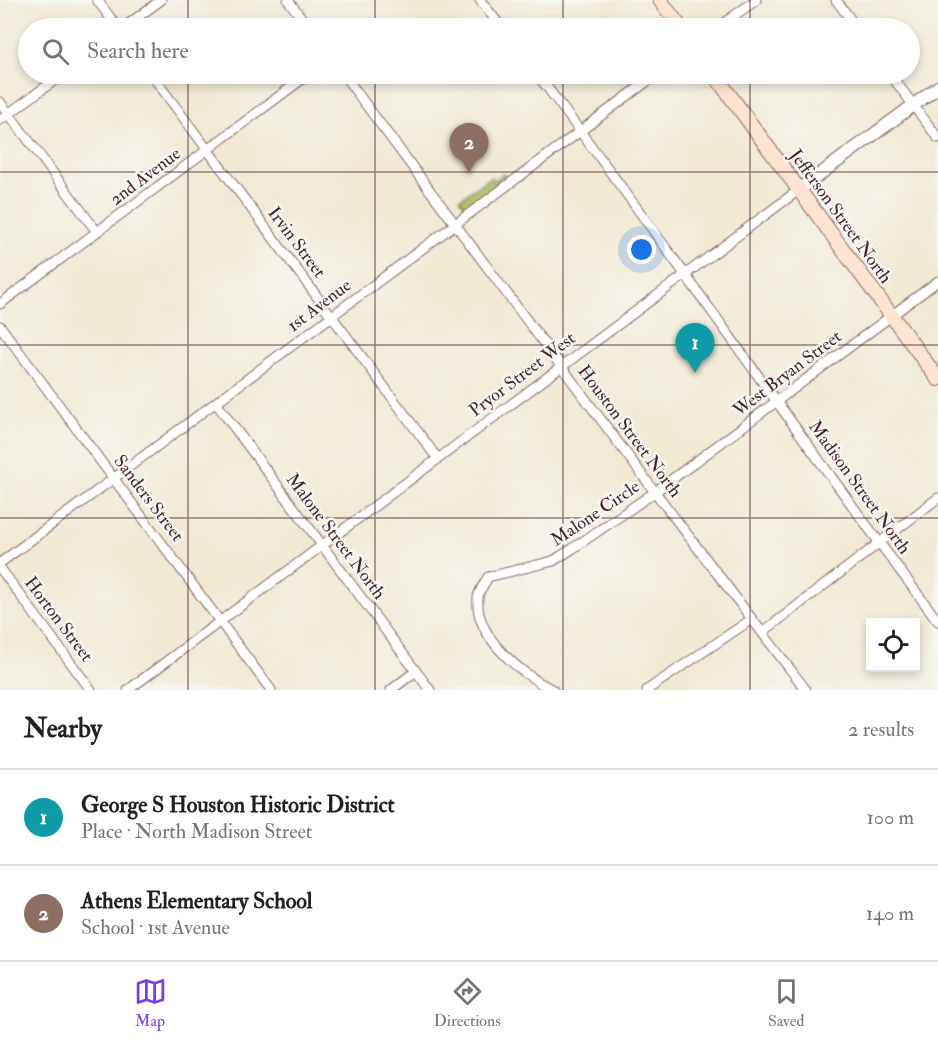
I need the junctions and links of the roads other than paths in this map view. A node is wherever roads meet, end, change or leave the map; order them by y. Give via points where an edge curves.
1 (97, 0) edge
2 (161, 0) edge
3 (288, 0) edge
4 (480, 0) edge
5 (660, 0) edge
6 (756, 0) edge
7 (836, 0) edge
8 (110, 18) edge
9 (137, 18) edge
10 (302, 18) edge
11 (494, 18) edge
12 (674, 18) edge
13 (731, 18) edge
14 (850, 18) edge
15 (50, 84) edge
16 (159, 84) edge
17 (296, 84) edge
18 (351, 84) edge
19 (545, 84) edge
20 (644, 84) edge
21 (721, 84) edge
22 (897, 84) edge
23 (938, 87) edge
24 (0, 102) edge
25 (913, 105) junction
26 (9, 114) junction
27 (0, 120) edge
28 (581, 131) junction
29 (938, 138) edge
30 (208, 149) junction
31 (800, 189) junction
32 (456, 224) junction
33 (97, 232) junction
34 (684, 275) junction
35 (938, 281) edge
36 (0, 304) edge
37 (332, 316) junction
38 (891, 316) junction
39 (0, 326) edge
40 (562, 367) junction
41 (938, 379) edge
42 (778, 401) junction
43 (216, 403) junction
44 (438, 459) junction
45 (114, 479) junction
46 (655, 492) junction
47 (938, 498) edge
48 (879, 543) junction
49 (322, 546) junction
50 (0, 563) edge
51 (0, 568) edge
52 (752, 618) junction
53 (938, 621) edge
54 (220, 622) junction
55 (763, 632) junction
56 (416, 671) junction
57 (91, 690) edge
58 (128, 690) edge
59 (271, 690) edge
60 (391, 690) edge
61 (430, 690) edge
62 (553, 690) edge
63 (647, 690) edge
64 (806, 690) edge

1 - 8 street
2 - 9 street
3 - 10 street
4 - 11 street
5 - 12 main road
6 - 13 street
7 - 14 street
15 - 26 street
16 - 30 street, Irvin Street
17 - 30 street, 2nd Avenue
18 - 32 street, Houston Street North
19 - 28 street
20 - 28 street, 1st Avenue
21 - 31 main road, Jefferson Street North
22 - 25 street
23 - 25 street, Pryor Street West
24 - 26 street
25 - 29 street
25 - 31 street, Pryor Street West
26 - 27 street
26 - 33 street
28 - 32 street, 1st Avenue
28 - 34 street
30 - 33 street, 2nd Avenue
30 - 37 street, Irvin Street
31 - 34 street, Pryor Street West
31 - 38 main road, Jefferson Street North
32 - 37 street, 1st Avenue
32 - 40 street, Houston Street North
33 - 36 street, 2nd Avenue
34 - 40 street, Pryor Street West
34 - 42 street, Madison Street North
35 - 38 street, West Bryan Street
37 - 43 street, 1st Avenue
37 - 44 street, Irvin Street
38 - 41 main road, Jefferson Street North
38 - 42 street, West Bryan Street
39 - 45 street, Sanders Street
40 - 44 street, Pryor Street West
40 - 46 street, Houston Street North
42 - 46 street, West Bryan Street
42 - 48 street, Madison Street North
43 - 45 street, 1st Avenue
43 - 49 street, Malone Street North
44 - 49 street, Pryor Street West
45 - 50 street, 1st Avenue
45 - 54 street, Sanders Street
46 - 52 street, Houston Street North
46 - 62 street, Malone Circle via 553,561 488,577 478,598 481,621 516,666
47 - 48 street
48 - 53 street, Madison Street North
48 - 55 street
49 - 54 street, Pryor Street West
49 - 56 street, Malone Street North
51 - 57 street, Horton Street
52 - 55 street, Houston Street North
52 - 63 street
54 - 58 street, Pryor Street West
54 - 59 street, Sanders Street
55 - 64 street, Houston Street North
56 - 60 street
56 - 61 street, Malone Street North

